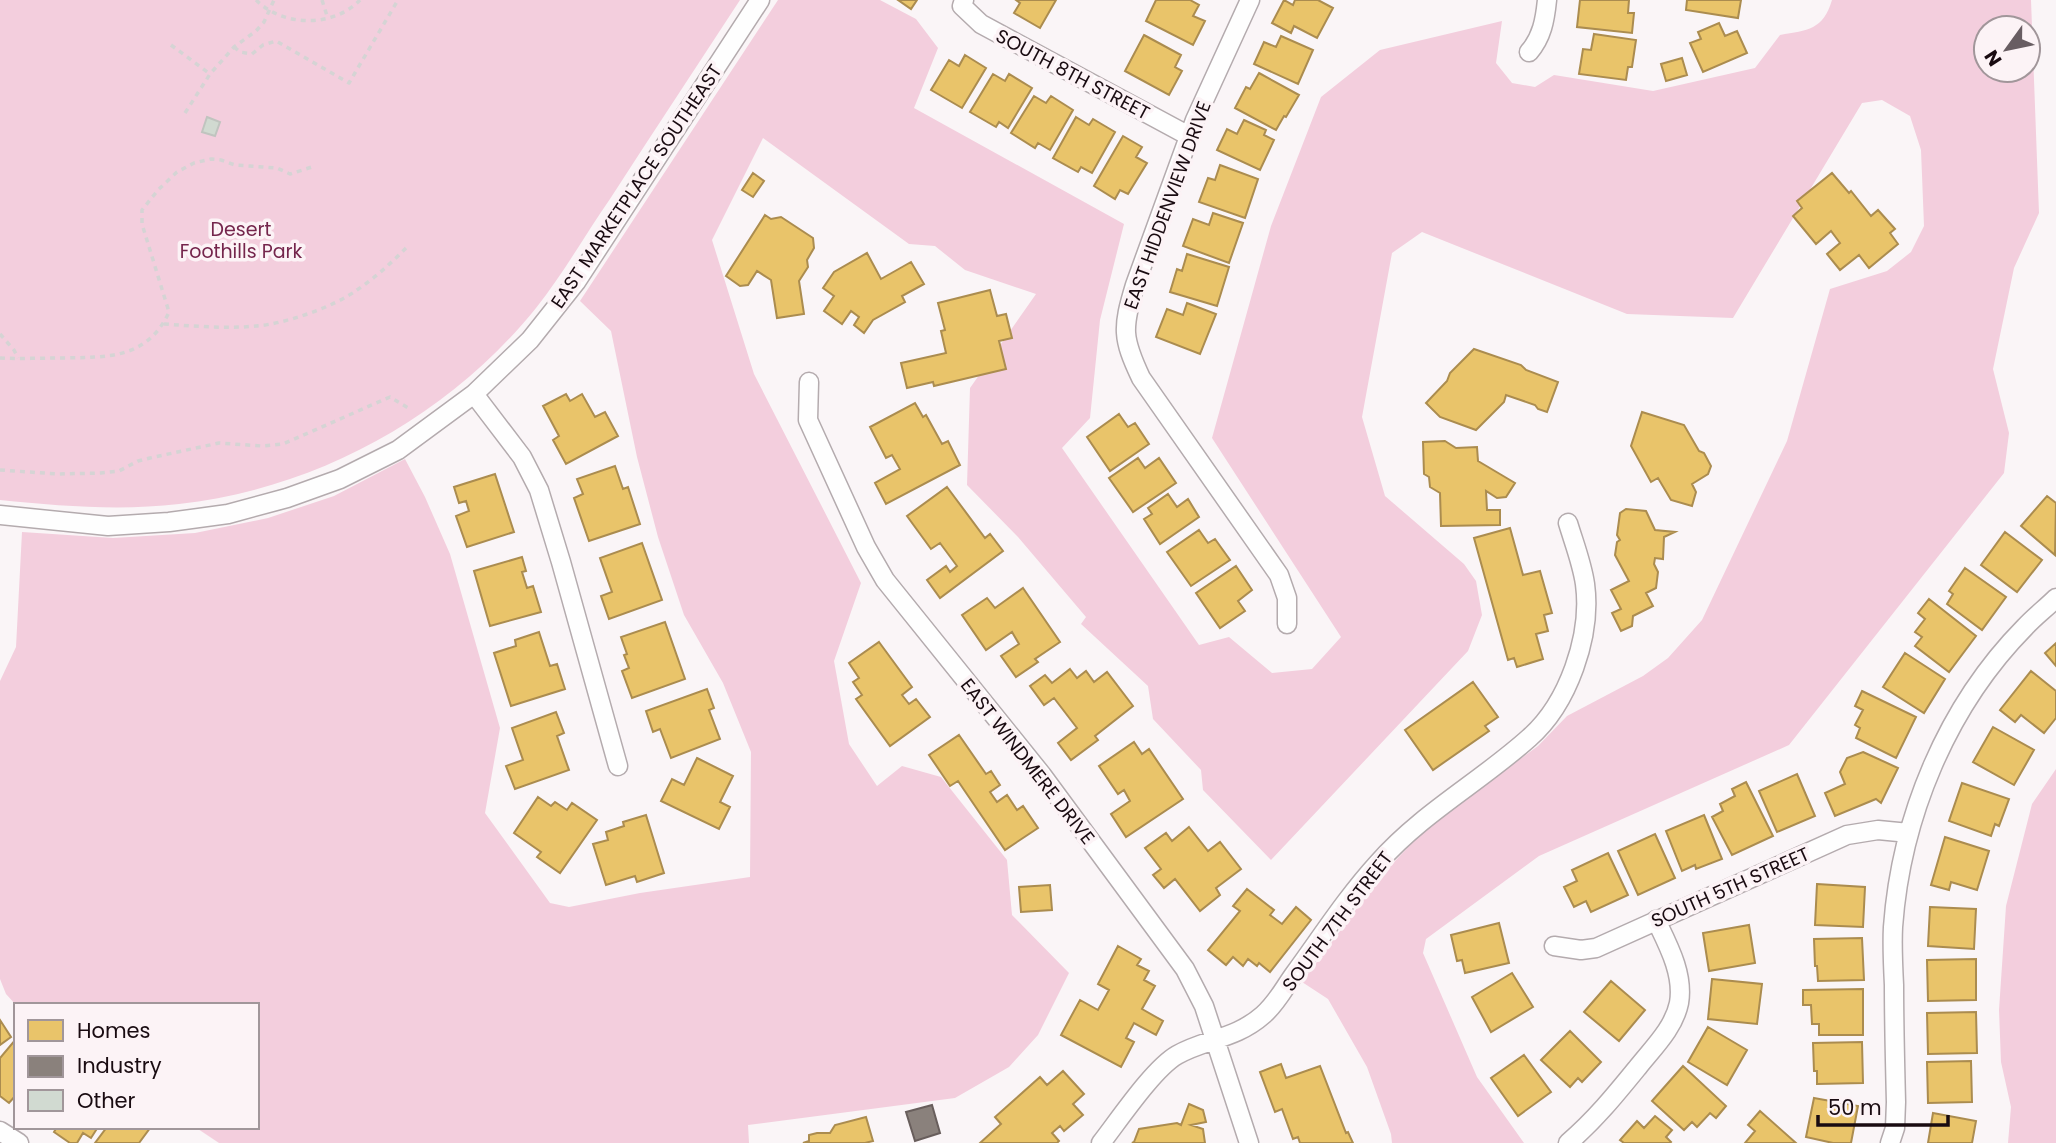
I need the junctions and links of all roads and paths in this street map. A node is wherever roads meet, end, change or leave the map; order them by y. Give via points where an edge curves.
1 (256, 0) edge
2 (274, 0) edge
3 (322, 0) edge
4 (360, 0) edge
5 (398, 0) edge
6 (760, 0) edge
7 (1250, 0) edge
8 (1548, 0) edge
9 (963, 3) edge
10 (269, 10) junction
11 (328, 19) junction
12 (171, 45) dead end
13 (233, 47) junction
14 (1529, 52) dead end
15 (211, 74) junction
16 (185, 113) dead end
17 (1189, 136) junction
18 (315, 166) dead end
19 (406, 248) dead end
20 (164, 324) junction
21 (0, 334) edge
22 (0, 358) edge
23 (18, 358) junction
24 (809, 382) dead end
25 (474, 394) junction
26 (410, 410) dead end
27 (0, 470) edge
28 (0, 515) edge
29 (1568, 523) dead end
30 (2056, 598) edge
31 (1287, 624) dead end
32 (618, 766) dead end
33 (1909, 833) junction
34 (1656, 920) junction
35 (1554, 946) dead end
36 (1215, 1041) junction
37 (0, 1131) edge
38 (19, 1143) edge
39 (1101, 1143) edge
40 (1249, 1143) edge
41 (1568, 1143) edge
42 (1890, 1143) edge

1 - 10 path
2 - 10 path
3 - 11 path
4 - 11 path
5 - 13 path via 349,83 276,41 251,54
6 - 25 street, EAST MARKETPLACE SOUTHEAST via 576,282 530,340
7 - 17 street, EAST HIDDENVIEW DRIVE
8 - 14 street via 1538,41
9 - 17 street, SOUTH 8TH STREET via 981,24
10 - 11 path via 288,19
10 - 13 path via 256,32
12 - 15 path
13 - 15 path
15 - 16 path
17 - 31 street, EAST HIDDENVIEW DRIVE via 1127,310 1128,352 1141,378 1279,575 1287,598
18 - 20 path via 290,173 211,159 186,166 167,180 142,210 142,224 169,312
19 - 20 path via 356,291 303,315 257,326
20 - 23 path via 146,343 114,356
21 - 23 path
22 - 23 path
24 - 36 street, EAST WINDMERE DRIVE via 808,420 885,580 1042,775 1185,970
25 - 28 street, EAST MARKETPLACE SOUTHEAST via 398,450 340,479 228,514 108,526
25 - 32 street via 522,457 539,490
26 - 27 path via 390,397 283,444 219,443 150,458 119,471 58,474
29 - 36 street, SOUTH 7TH STREET via 1585,586 1585,620 1573,673 1553,714 1521,745 1394,845 1339,912 1276,1002 1251,1025
30 - 33 street via 1996,660 1969,698 1930,769
33 - 34 street, SOUTH 5TH STREET via 1878,830 1847,835
33 - 42 street via 1893,929 1896,1102
34 - 35 street, SOUTH 5TH STREET via 1596,948
34 - 41 street via 1676,966 1679,1003 1664,1035 1602,1111
36 - 39 street, SOUTH 7TH STREET via 1168,1062
36 - 40 street, EAST WINDMERE DRIVE
37 - 38 street

